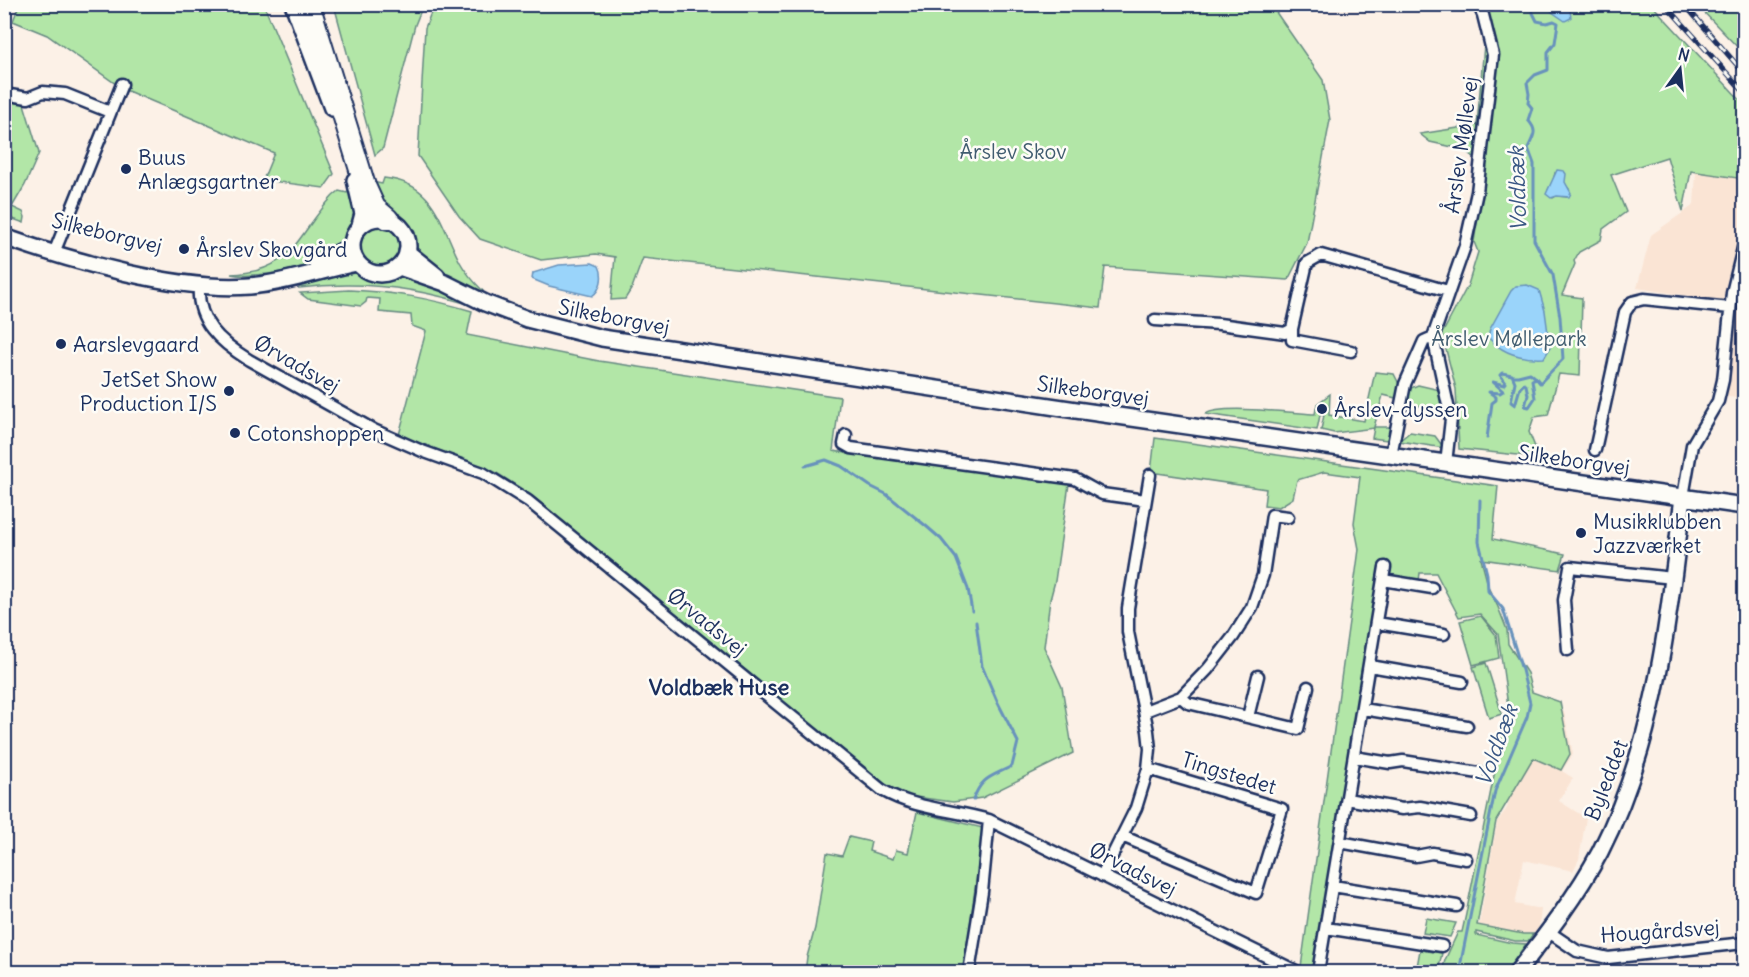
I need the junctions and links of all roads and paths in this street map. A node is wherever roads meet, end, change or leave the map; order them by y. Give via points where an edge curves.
1 (292, 4) edge
2 (309, 4) edge
3 (317, 4) edge
4 (1478, 4) edge
5 (122, 84) dead end
6 (4, 94) edge
7 (338, 97) junction
8 (110, 112) junction
9 (388, 219) junction
10 (360, 225) junction
11 (4, 227) edge
12 (4, 237) edge
13 (1744, 244) edge
14 (352, 246) junction
15 (55, 248) junction
16 (407, 252) junction
17 (357, 262) junction
18 (399, 267) junction
19 (200, 280) junction
20 (445, 283) junction
21 (1448, 291) junction
22 (1730, 308) junction
23 (1155, 320) dead end
24 (1292, 329) junction
25 (1433, 337) junction
26 (1351, 351) dead end
27 (846, 435) dead end
28 (1594, 450) dead end
29 (1391, 455) junction
30 (1446, 463) junction
31 (1150, 475) dead end
32 (1683, 497) junction
33 (1145, 500) junction
34 (1744, 506) edge
35 (1288, 517) dead end
36 (1385, 567) dead end
37 (1673, 578) junction
38 (1383, 580) junction
39 (1431, 588) dead end
40 (1377, 623) junction
41 (1444, 634) dead end
42 (1568, 650) dead end
43 (1370, 666) junction
44 (1258, 676) dead end
45 (1462, 682) dead end
46 (1308, 687) dead end
47 (1181, 697) junction
48 (1363, 709) junction
49 (1145, 711) junction
50 (1248, 717) junction
51 (1467, 726) dead end
52 (1354, 757) junction
53 (1148, 769) junction
54 (1479, 773) dead end
55 (1347, 799) junction
56 (1471, 816) dead end
57 (989, 820) junction
58 (1122, 836) junction
59 (1340, 842) junction
60 (1466, 859) dead end
61 (1102, 876) junction
62 (1333, 886) junction
63 (1457, 906) dead end
64 (1326, 928) junction
65 (1549, 932) junction
66 (1744, 944) edge
67 (1442, 946) dead end
68 (969, 972) edge
69 (1298, 972) edge
70 (1318, 972) edge
71 (1517, 972) edge

1 - 10 main road via 344,144 360,197
2 - 7 highway
3 - 7 highway
4 - 21 street, Årslev Møllevej via 1493,55 1474,210
5 - 8 street
6 - 8 street via 28,98 44,92 65,94
7 - 9 highway via 371,202
8 - 15 street
9 - 10 main road via 373,219
9 - 16 main road via 404,232
10 - 14 main road
11 - 15 main road, Silkeborgvej
12 - 15 main road, Silkeborgvej
13 - 22 street
14 - 17 main road
14 - 19 main road, Silkeborgvej via 291,273 244,280
15 - 19 main road, Silkeborgvej via 131,273
16 - 18 main road
16 - 20 main road, Silkeborgvej
17 - 18 main road via 377,274
17 - 19 main road, Silkeborgvej via 276,283 248,286
18 - 20 main road, Silkeborgvej
19 - 57 street, Ørvadsvej via 198,298 203,316 216,335 249,360 374,430 504,484 882,790 912,803
20 - 29 main road, Silkeborgvej via 527,320 602,339
21 - 24 street via 1321,255 1307,263
21 - 25 street, Årslev Møllevej
22 - 28 street via 1644,299 1628,306
22 - 32 street via 1718,401 1692,445
23 - 24 street via 1285,333
24 - 26 street via 1292,340
25 - 29 street, Årslev Møllevej via 1424,341 1405,384
25 - 30 street via 1451,419
27 - 33 street via 844,444 851,448 1075,478 1102,494
29 - 30 main road, Silkeborgvej
30 - 32 main road, Silkeborgvej
31 - 33 street, Tingstedet
32 - 34 main road, Silkeborgvej
32 - 37 main road, Byleddet
33 - 49 street, Tingstedet via 1128,608 1128,632
35 - 47 street via 1272,515 1263,575 1252,607 1208,669
36 - 38 street
37 - 42 street via 1570,567 1564,600
37 - 65 main road, Byleddet via 1658,681 1626,793 1599,852
38 - 39 street
38 - 40 street
40 - 41 street
40 - 43 street
43 - 45 street
43 - 48 street
44 - 50 street
46 - 50 street via 1298,729
47 - 49 street
47 - 50 street via 1188,703
48 - 51 street
48 - 52 street
49 - 53 street, Tingstedet
52 - 54 street
52 - 55 street
53 - 58 street, Tingstedet
53 - 58 street, Tingstedet via 1281,809 1256,893
55 - 56 street
55 - 59 street
57 - 61 street, Ørvadsvej
57 - 68 street
58 - 61 street, Tingstedet
59 - 60 street via 1416,856 1432,853
59 - 62 street
61 - 69 street, Ørvadsvej
62 - 63 street
62 - 64 street
64 - 67 street
64 - 70 street
65 - 66 street, Hougårdsvej via 1577,951 1608,958
65 - 71 main road, Byleddet

